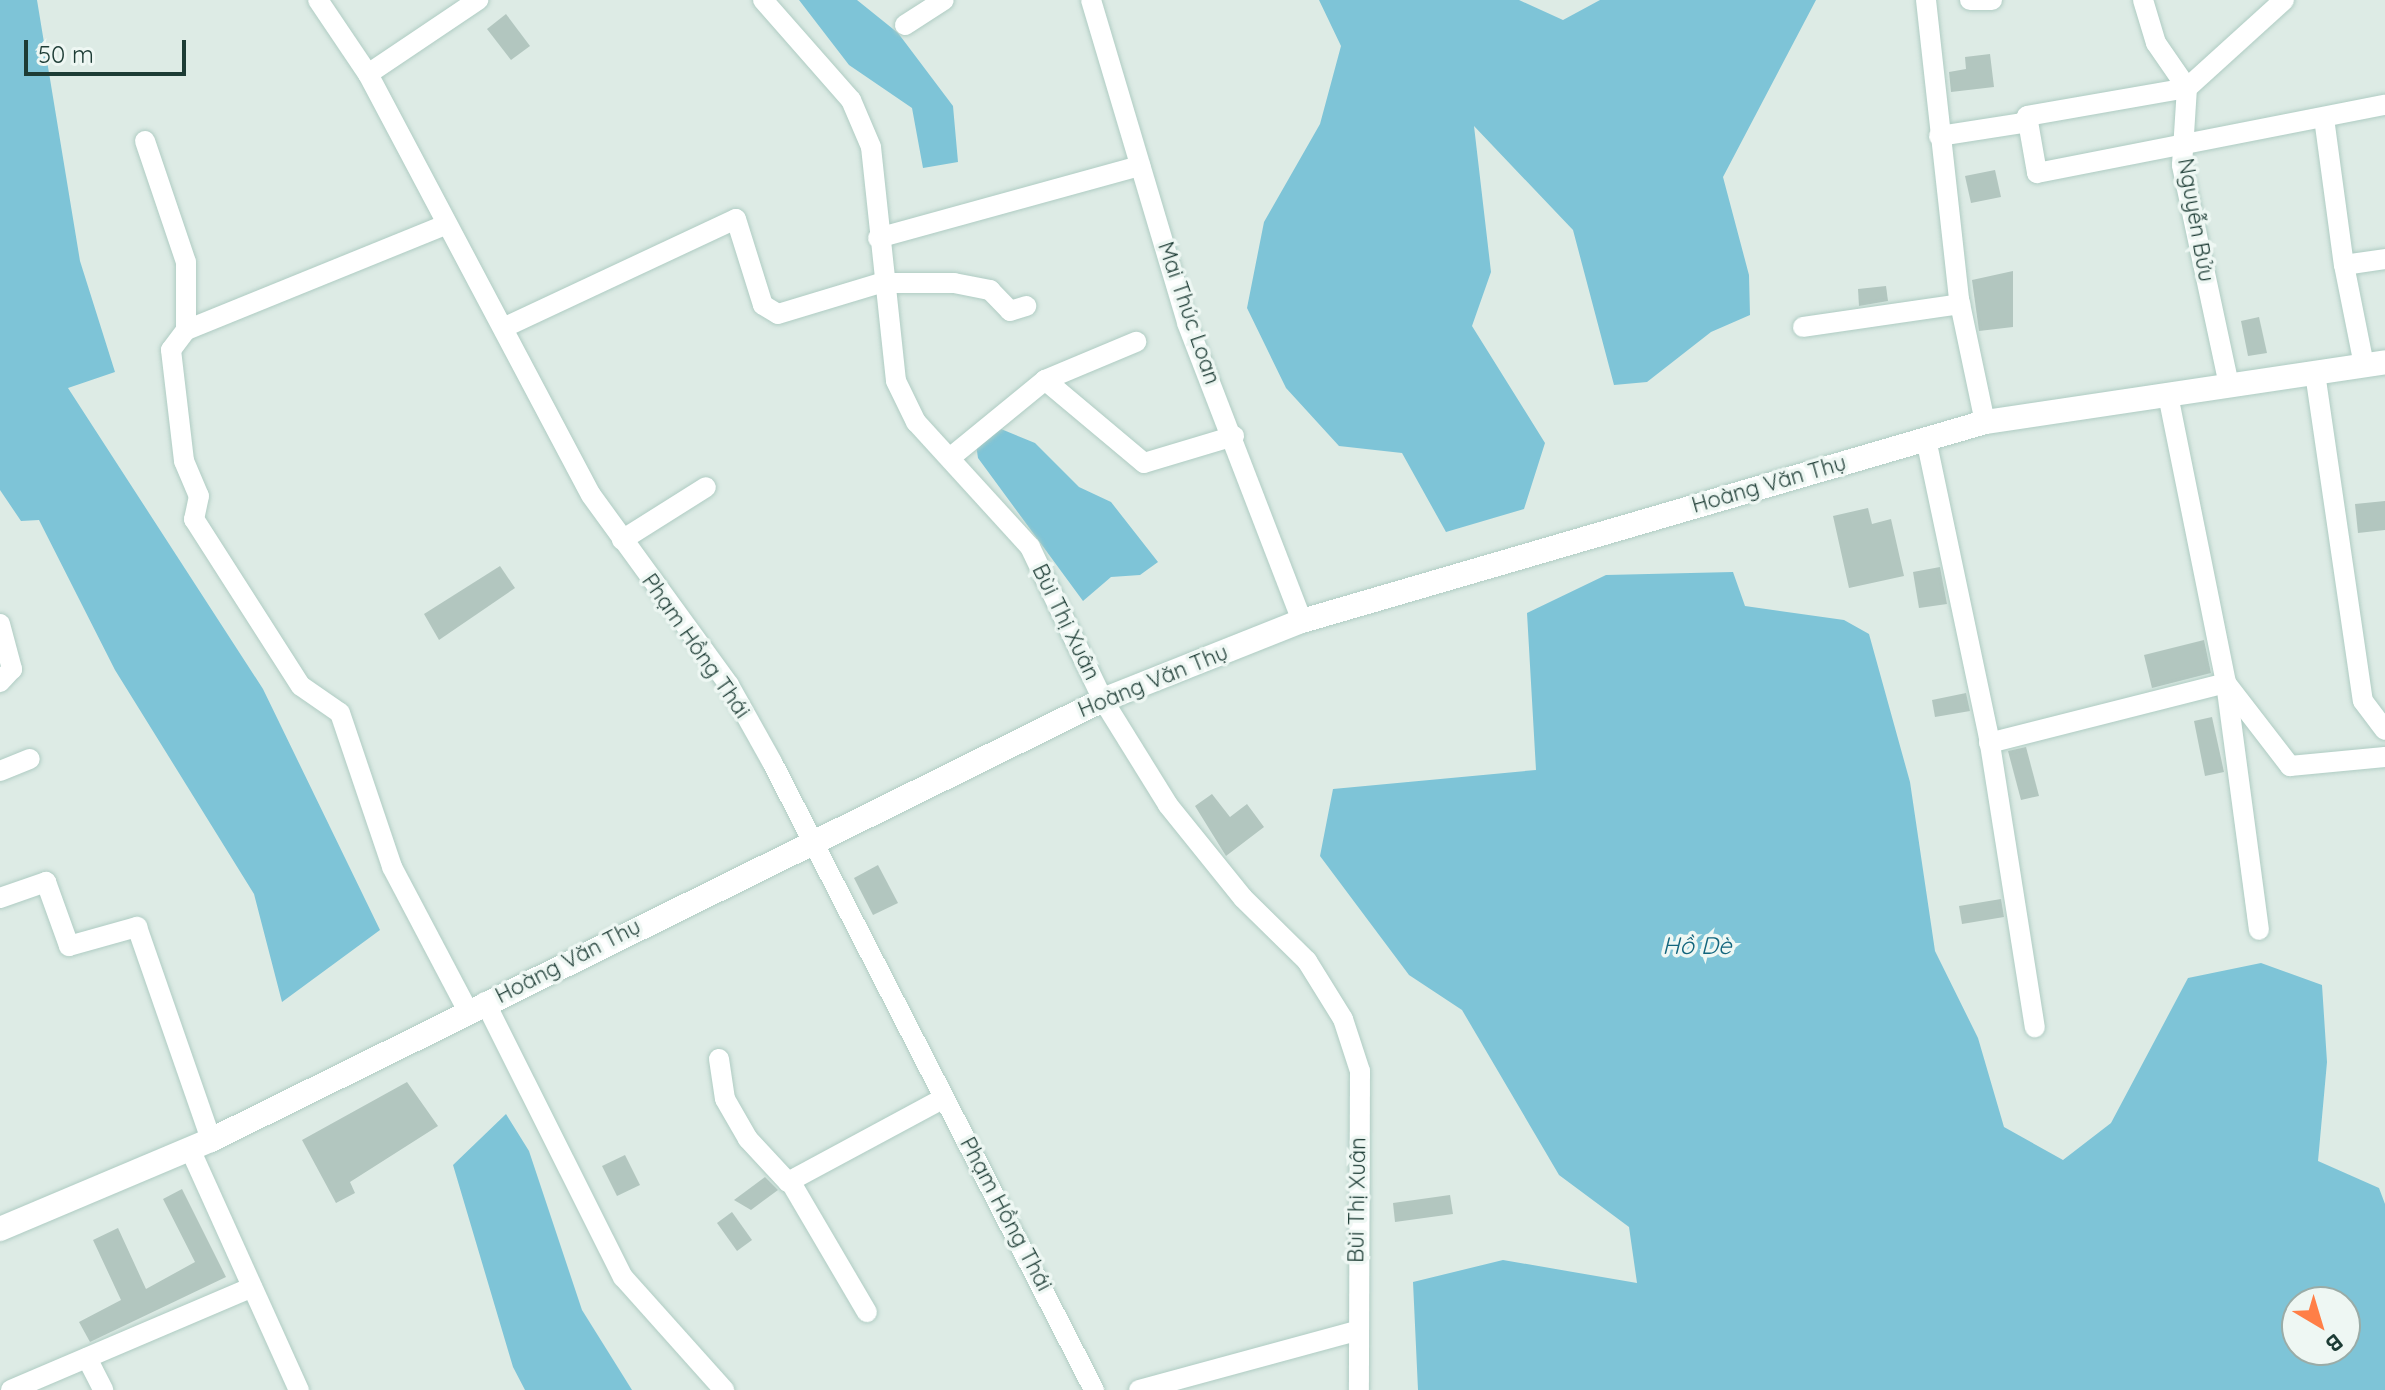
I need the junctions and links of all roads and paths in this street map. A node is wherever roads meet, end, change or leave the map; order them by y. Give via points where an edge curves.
1 (318, 0) edge
2 (478, 0) edge
3 (763, 0) edge
4 (944, 0) edge
5 (1091, 0) edge
6 (1926, 0) edge
7 (1970, 0) edge
8 (1992, 0) edge
9 (2143, 0) edge
10 (2284, 0) edge
11 (905, 25) dead end
12 (368, 74) junction
13 (2187, 88) junction
14 (2385, 105) edge
15 (2324, 118) junction
16 (2028, 119) junction
17 (1939, 136) junction
18 (145, 141) dead end
19 (2183, 145) junction
20 (1140, 166) junction
21 (445, 225) junction
22 (878, 238) junction
23 (2385, 259) edge
24 (2344, 265) junction
25 (881, 283) junction
26 (1960, 304) junction
27 (1026, 306) dead end
28 (1803, 327) dead end
29 (503, 328) junction
30 (186, 330) junction
31 (1136, 342) dead end
32 (2375, 364) edge
33 (2315, 373) junction
34 (1045, 380) junction
35 (2229, 385) junction
36 (2168, 395) junction
37 (1985, 422) junction
38 (1234, 436) junction
39 (1926, 439) junction
40 (951, 457) junction
41 (706, 487) dead end
42 (622, 540) junction
43 (1302, 621) junction
44 (0, 624) edge
45 (0, 682) edge
46 (2226, 683) junction
47 (1103, 700) junction
48 (2385, 730) edge
49 (1989, 743) junction
50 (2385, 757) edge
51 (30, 759) dead end
52 (0, 771) edge
53 (813, 838) junction
54 (0, 898) edge
55 (2259, 930) dead end
56 (476, 1007) junction
57 (2035, 1027) dead end
58 (719, 1059) dead end
59 (944, 1098) junction
60 (201, 1145) junction
61 (790, 1181) junction
62 (0, 1229) edge
63 (252, 1287) junction
64 (867, 1312) dead end
65 (1356, 1331) junction
66 (87, 1358) junction
67 (11, 1390) edge
68 (103, 1390) edge
69 (299, 1390) edge
70 (724, 1390) edge
71 (1094, 1390) edge
72 (1139, 1390) edge
73 (1359, 1390) edge

1 - 12 street, Phạm Hồng Thái
2 - 12 street
3 - 22 street, Bùi Thị Xuân via 851,100 871,147
4 - 11 street
5 - 20 street, Mai Thúc Loan
6 - 17 street
7 - 8 street
9 - 13 street via 2156,43
10 - 13 street
12 - 21 street, Phạm Hồng Thái
13 - 16 street
13 - 19 street, Nguyễn Bửu
14 - 15 street
15 - 19 street
15 - 24 street
16 - 17 street
16 - 19 street via 2037,173
17 - 26 street
18 - 30 street via 186,262
19 - 35 street, Nguyễn Bửu
20 - 22 street
20 - 38 street, Mai Thúc Loan via 1187,323
21 - 29 street, Phạm Hồng Thái
21 - 30 street
22 - 25 street, Bùi Thị Xuân
23 - 24 street
24 - 32 street
25 - 27 street via 954,283 990,290 1010,311
25 - 29 street via 778,314 763,305 736,219
25 - 40 street, Bùi Thị Xuân via 896,381 916,422
26 - 28 street
26 - 37 street
29 - 42 street, Phạm Hồng Thái via 591,495
30 - 56 street via 171,350 184,461 199,496 194,519 301,686 340,713 392,867
31 - 34 street
32 - 33 main road, Hoàng Văn Thụ
33 - 35 main road, Hoàng Văn Thụ
33 - 48 street via 2363,701
34 - 38 street via 1144,463
34 - 40 street
35 - 36 main road, Hoàng Văn Thụ
36 - 37 main road, Hoàng Văn Thụ
36 - 46 street
37 - 39 main road, Hoàng Văn Thụ
38 - 43 street, Mai Thúc Loan
39 - 43 main road, Hoàng Văn Thụ
39 - 49 street
40 - 47 street, Bùi Thị Xuân via 1030,547
41 - 42 street
42 - 53 street, Phạm Hồng Thái via 729,685
43 - 47 main road, Hoàng Văn Thụ
44 - 45 street via 12,669
46 - 49 street
46 - 50 street via 2290,766
46 - 55 street
47 - 53 main road, Hoàng Văn Thụ
47 - 65 street, Bùi Thị Xuân via 1168,805 1243,898 1307,961 1343,1019 1360,1071
49 - 57 street
51 - 52 street
53 - 56 main road, Hoàng Văn Thụ
53 - 59 street, Phạm Hồng Thái
54 - 60 street via 46,882 69,946 137,927
56 - 60 main road, Hoàng Văn Thụ
56 - 70 street via 623,1277
58 - 61 street via 725,1099 748,1139
59 - 61 street
59 - 71 street, Phạm Hồng Thái
60 - 62 main road, Hoàng Văn Thụ
60 - 63 street
61 - 64 street
63 - 66 street
63 - 69 street
65 - 72 street
65 - 73 street, Bùi Thị Xuân
66 - 67 street
66 - 68 street

